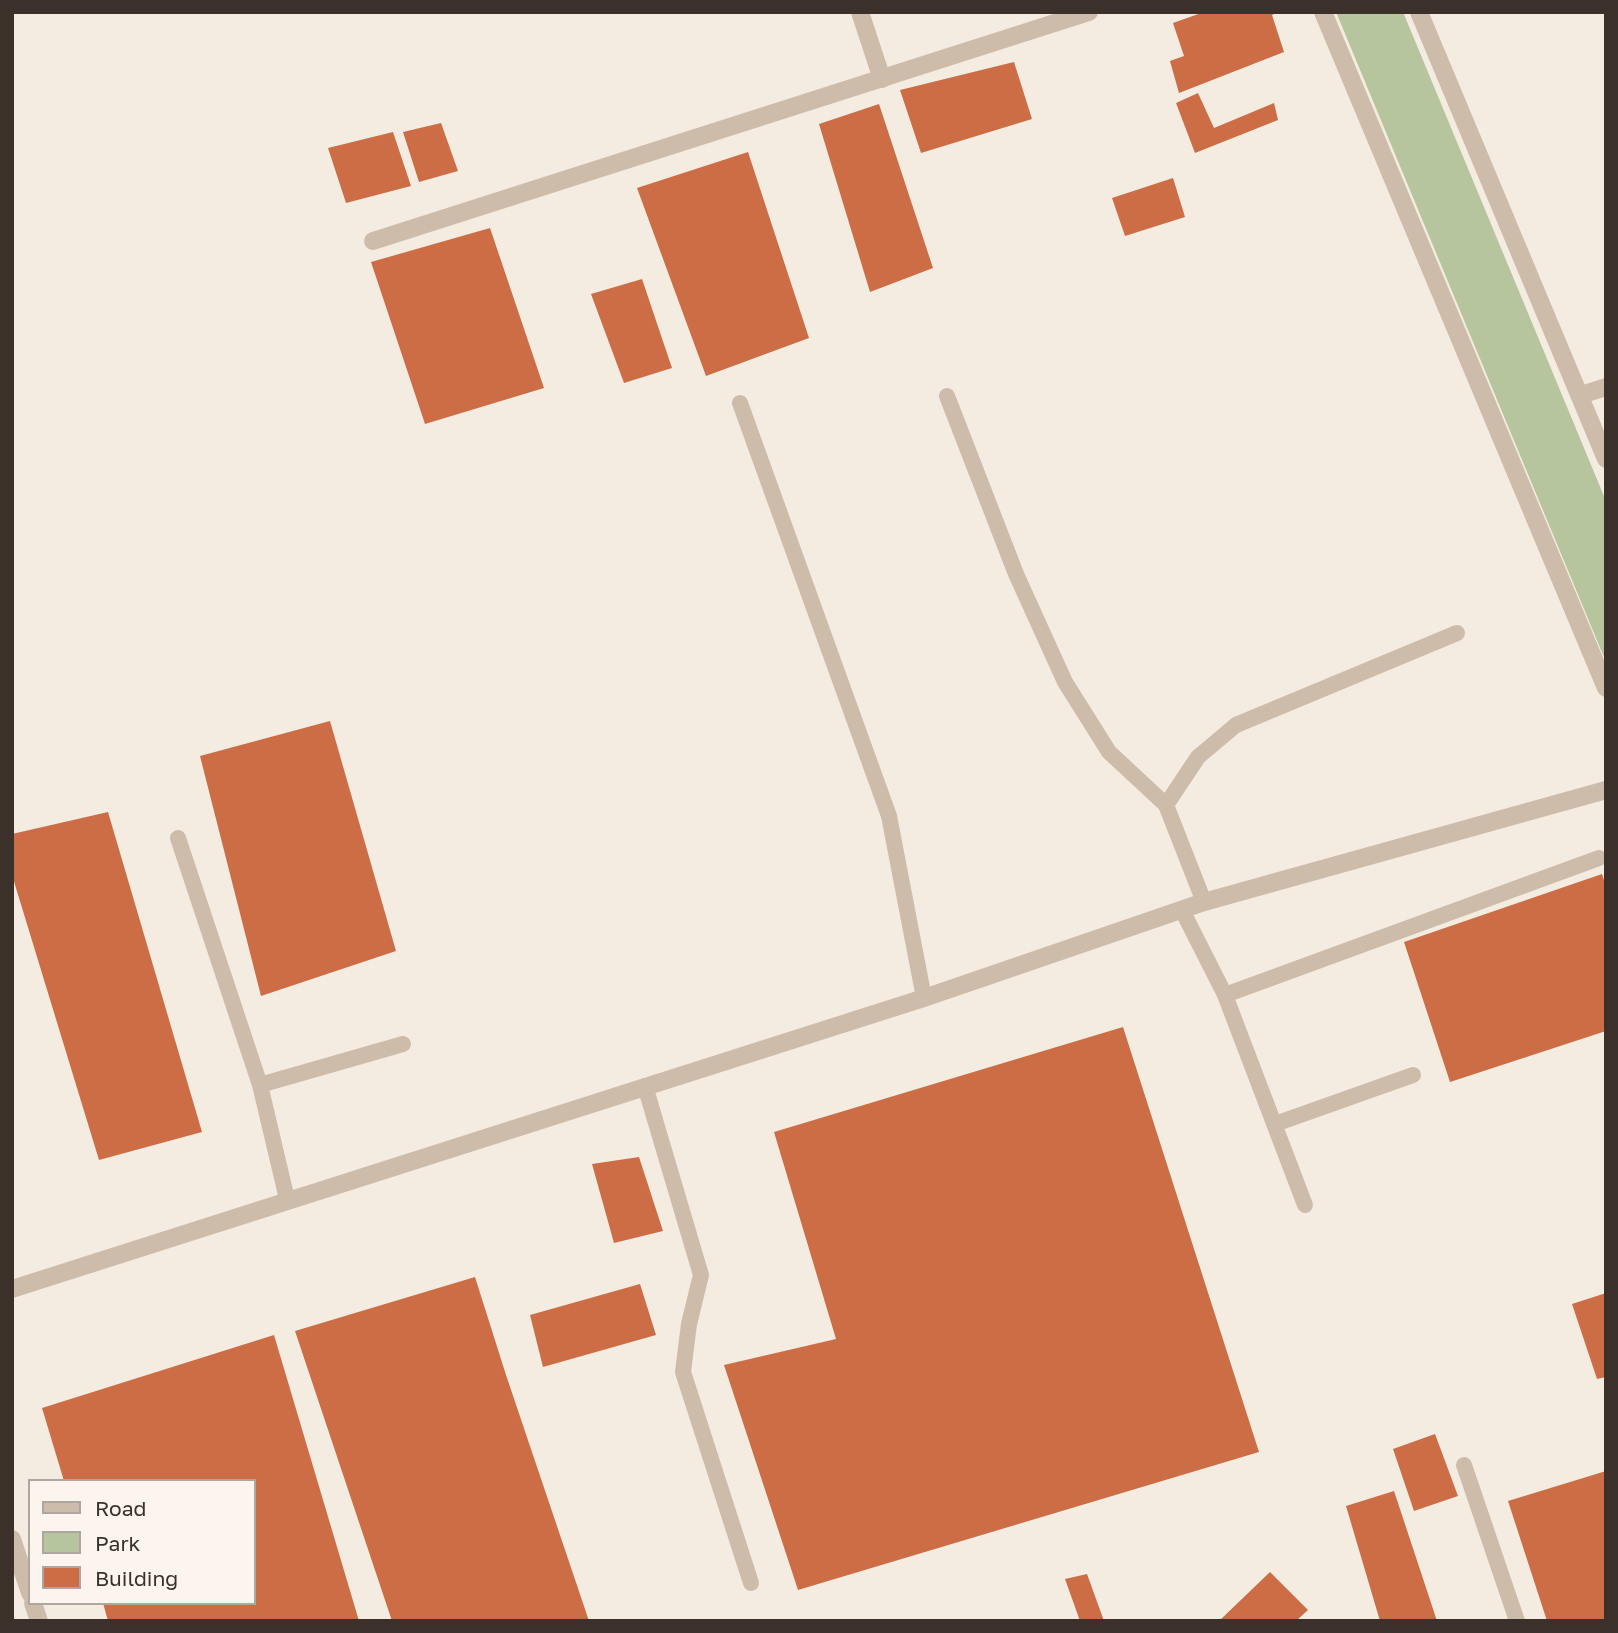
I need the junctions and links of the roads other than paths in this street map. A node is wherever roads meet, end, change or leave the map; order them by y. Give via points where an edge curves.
1 (860, 12) edge
2 (1089, 12) edge
3 (1323, 12) edge
4 (1419, 12) edge
5 (882, 79) junction
6 (373, 241) dead end
7 (1606, 387) edge
8 (1581, 395) junction
9 (947, 396) dead end
10 (740, 403) dead end
11 (1606, 459) edge
12 (1457, 633) dead end
13 (1606, 688) edge
14 (1606, 790) edge
15 (1166, 804) junction
16 (178, 838) dead end
17 (1599, 858) dead end
18 (1204, 902) junction
19 (1182, 910) junction
20 (1225, 995) junction
21 (924, 998) junction
22 (403, 1044) dead end
23 (1413, 1075) dead end
24 (260, 1085) junction
25 (645, 1086) junction
26 (1275, 1124) junction
27 (287, 1199) junction
28 (1305, 1205) dead end
29 (12, 1289) edge
30 (1464, 1465) dead end
31 (12, 1539) edge
32 (751, 1583) dead end
33 (28, 1587) edge
34 (1517, 1621) edge

1 - 5 street
2 - 5 street
3 - 13 street
4 - 8 street
5 - 6 street
7 - 8 street
8 - 11 street
9 - 15 lane via 1016,574 1065,682 1109,752
10 - 21 lane via 889,816
12 - 15 lane via 1236,725 1198,757
14 - 18 street
15 - 18 lane
16 - 24 lane
17 - 20 lane
18 - 19 street
19 - 20 lane
19 - 21 street
20 - 26 lane
21 - 25 street
22 - 24 lane
23 - 26 lane
24 - 27 lane
25 - 27 street
25 - 32 lane via 701,1275 682,1372
26 - 28 lane
27 - 29 street
30 - 34 lane
31 - 33 street

